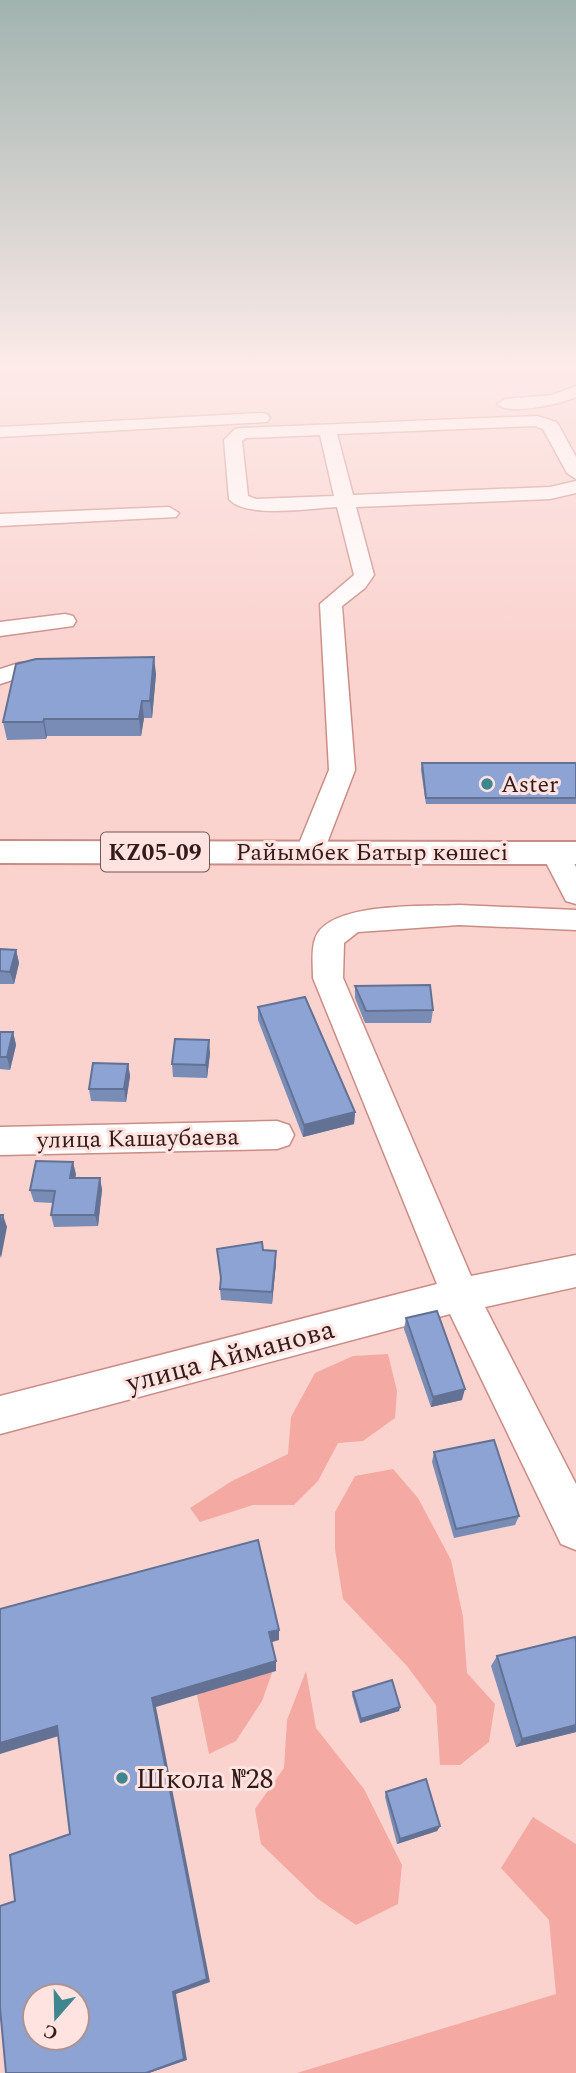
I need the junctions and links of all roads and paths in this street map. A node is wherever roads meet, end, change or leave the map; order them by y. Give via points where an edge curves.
1 (235, 464) edge
2 (335, 464) edge
3 (576, 487) edge
4 (344, 502) junction
5 (169, 513) dead end
6 (0, 520) edge
7 (65, 621) dead end
8 (0, 629) edge
9 (79, 666) edge
10 (0, 677) edge
11 (310, 851) junction
12 (0, 852) edge
13 (566, 853) edge
14 (576, 894) edge
15 (576, 920) edge
16 (277, 1135) dead end
17 (0, 1141) edge
18 (576, 1271) edge
19 (460, 1295) junction
20 (0, 1415) edge
21 (576, 1529) edge

1 - 4 street via 243,503
2 - 4 street
3 - 4 street via 551,493
4 - 11 street via 364,575 331,604 342,770
5 - 6 street
7 - 8 street
9 - 10 street via 39,667
11 - 12 main road, Райымбек Батыр көшесі / KZ05-09
11 - 13 main road, Райымбек Батыр көшесі / KZ05-09
13 - 14 street
15 - 19 street via 459,915 352,922 329,940 328,978
16 - 17 street, улица Кашаубаева
18 - 19 street, улица Айманова
19 - 20 street, улица Айманова
19 - 21 street

